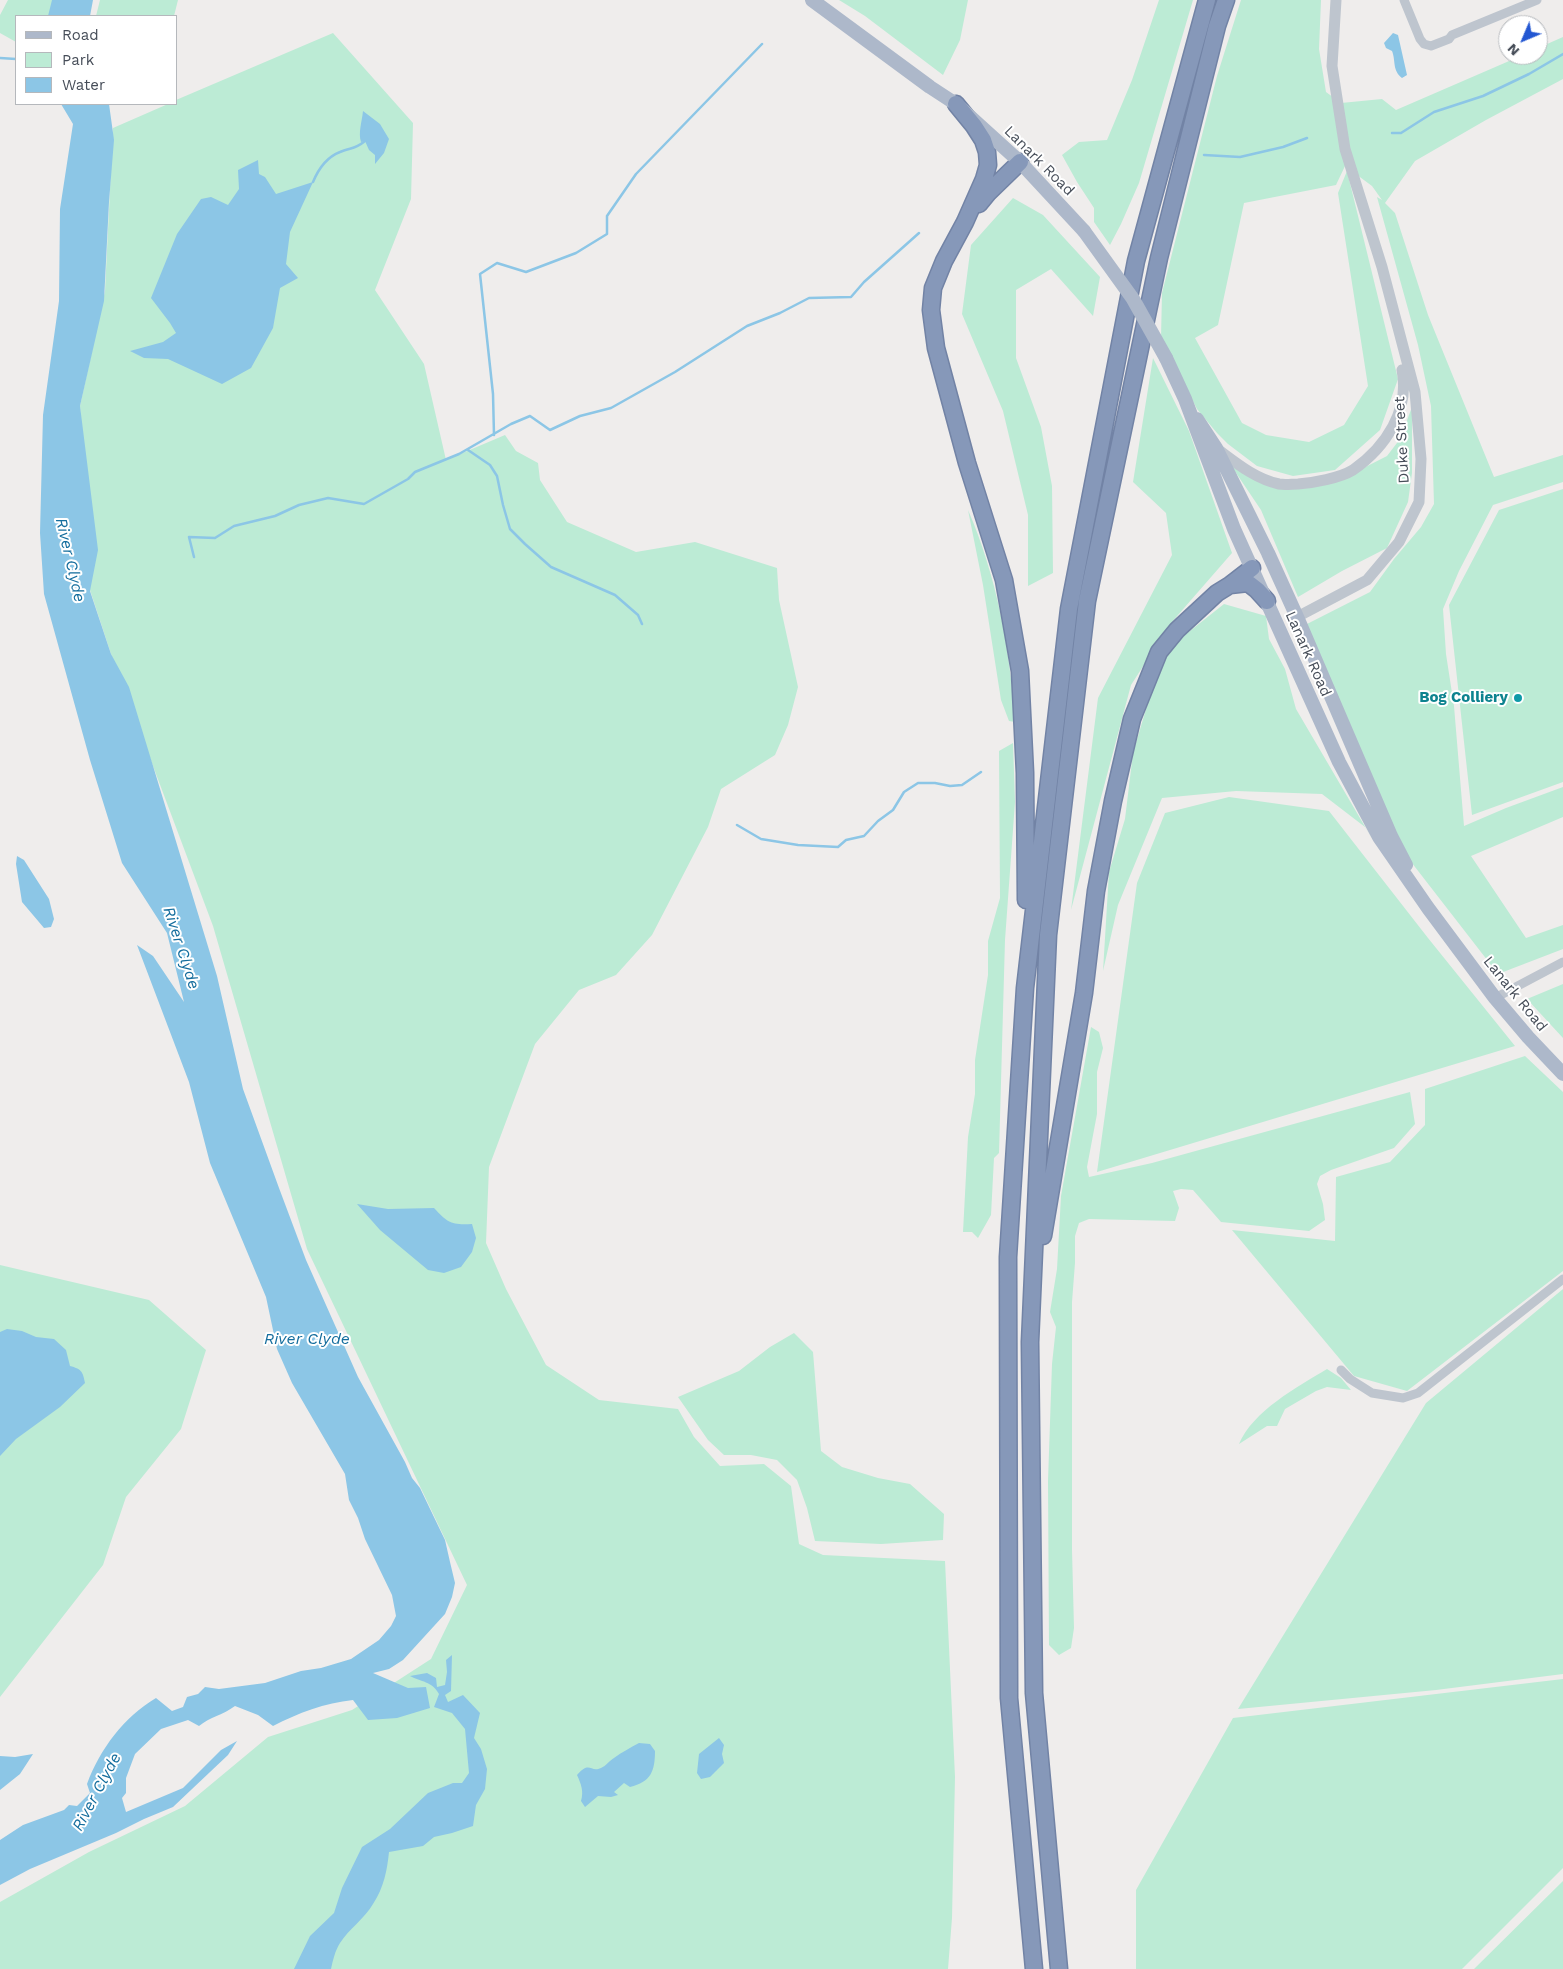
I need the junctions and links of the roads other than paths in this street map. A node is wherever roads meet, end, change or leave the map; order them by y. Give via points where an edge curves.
1 (812, 0) edge
2 (1207, 0) edge
3 (1226, 0) edge
4 (1336, 0) edge
5 (1404, 0) edge
6 (1537, 0) edge
7 (956, 104) junction
8 (1020, 162) junction
9 (966, 222) junction
10 (1382, 267) junction
11 (1185, 399) junction
12 (1216, 448) junction
13 (1225, 466) junction
14 (1252, 568) junction
15 (1230, 585) junction
16 (1270, 608) junction
17 (1297, 617) junction
18 (1428, 908) junction
19 (1563, 962) edge
20 (1027, 970) junction
21 (1495, 998) junction
22 (1563, 1074) edge
23 (1563, 1279) edge
24 (1030, 1306) junction
25 (1341, 1370) dead end
26 (1034, 1969) edge
27 (1059, 1969) edge

1 - 7 main road, Lanark Road
2 - 20 highway via 1136,261 1069,609
3 - 24 highway via 1159,258 1087,602 1048,935
4 - 10 street, Duke Street via 1332,66 1345,148
5 - 6 street via 1420,38 1431,46
7 - 8 main road, Lanark Road
7 - 9 highway via 974,126 988,152 984,179
8 - 9 highway via 988,193
8 - 11 main road, Lanark Road, bridge via 1084,231 1133,299
9 - 20 highway via 944,261 933,288 930,310 936,348 966,463 1004,580 1020,671 1025,773
10 - 12 street, Duke Street via 1405,383 1397,421 1385,440 1352,470 1314,483 1279,484 1247,471
10 - 17 street, Duke Street via 1415,392 1421,459 1419,502 1399,542 1367,580
11 - 12 main road, Lanark Road
11 - 14 main road, Lanark Road via 1215,482
12 - 13 main road, Lanark Road
13 - 14 main road via 1260,555
13 - 17 main road, Lanark Road
14 - 15 highway
14 - 16 main road, Lanark Road
15 - 16 highway via 1248,583
15 - 24 highway via 1216,593 1188,619 1159,652 1132,719 1096,891 1084,993
16 - 17 main road
16 - 18 main road, Lanark Road via 1338,762 1378,837
17 - 18 main road, Lanark Road via 1391,836
18 - 21 main road, Lanark Road
19 - 21 street
20 - 26 highway via 1008,1257 1009,1688
21 - 22 main road, Lanark Road
23 - 25 street via 1418,1393 1402,1398 1372,1393
24 - 27 highway via 1034,1693

